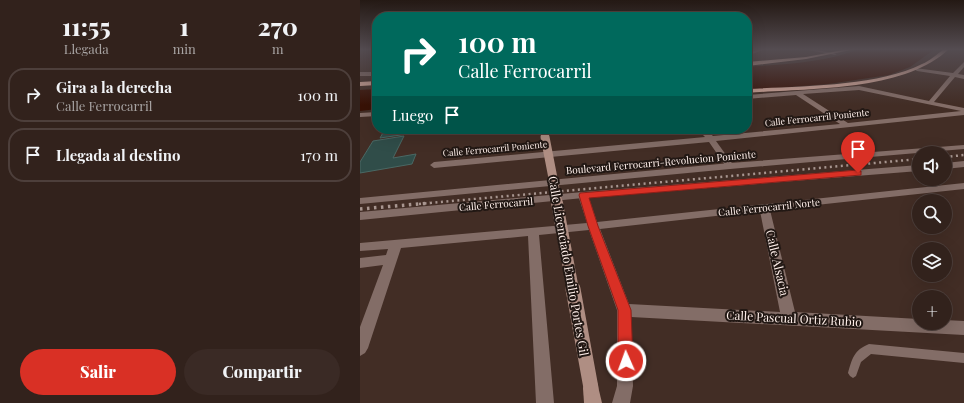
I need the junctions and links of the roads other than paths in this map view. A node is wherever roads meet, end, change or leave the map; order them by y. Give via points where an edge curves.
1 (961, 68) edge
2 (917, 69) joint
3 (360, 70) edge
4 (372, 72) edge
5 (372, 73) edge
6 (360, 74) edge
7 (954, 76) junction
8 (964, 77) edge
9 (372, 82) edge
10 (360, 83) edge
11 (752, 91) edge
12 (798, 94) junction
13 (752, 97) edge
14 (930, 103) junction
15 (964, 111) edge
16 (372, 114) edge
17 (361, 115) edge
18 (847, 125) junction
19 (545, 134) edge
20 (706, 134) edge
21 (711, 139) junction
22 (964, 147) edge
23 (964, 164) edge
24 (434, 165) dead end
25 (952, 165) edge
26 (730, 166) junction
27 (912, 169) edge
28 (964, 186) edge
29 (583, 195) junction
30 (360, 201) edge
31 (764, 208) junction
32 (360, 216) edge
33 (593, 226) junction
34 (532, 232) junction
35 (396, 244) junction
36 (360, 247) edge
37 (391, 259) junction
38 (360, 263) edge
39 (624, 310) junction
40 (789, 319) junction
41 (964, 328) edge
42 (360, 348) edge
43 (964, 358) edge
44 (853, 373) dead end
45 (592, 396) edge
46 (545, 403) edge
47 (621, 403) edge

1 - 7 street
2 - 7 street
2 - 11 main road via 859,83
3 - 4 street
5 - 6 street
7 - 8 street
7 - 14 street
9 - 10 main road
12 - 13 street
12 - 14 street via 858,88
12 - 18 street
14 - 15 street
15 - 18 street, Calle Ferrocarril Poniente
16 - 17 street
18 - 21 street, Calle Ferrocarril Poniente
19 - 45 main road, Calle Licenciado Emilio Portes Gil, bridge
20 - 21 street
21 - 24 street, Calle Ferrocarril Poniente
21 - 26 street
22 - 26 street, Boulevard Ferrocarri-Revolucion Poniente
23 - 25 street
26 - 30 street, Boulevard Ferrocarri-Revolucion Poniente
27 - 29 street, Calle Ferrocarril
28 - 31 street, Calle Ferrocarril Norte
29 - 32 street, Calle Ferrocarril
29 - 33 street
31 - 33 street, Calle Ferrocarril Norte
31 - 40 street, Calle Alsacia
33 - 34 street, Calle Ferrocarril Norte
33 - 39 street
34 - 35 street
34 - 46 street
35 - 36 street
35 - 37 street
37 - 38 street
37 - 42 street
39 - 40 street, Calle Pascual Ortiz Rubio
39 - 47 street via 625,386
40 - 41 street, Calle Pascual Ortiz Rubio
43 - 44 lane via 869,349 857,359

